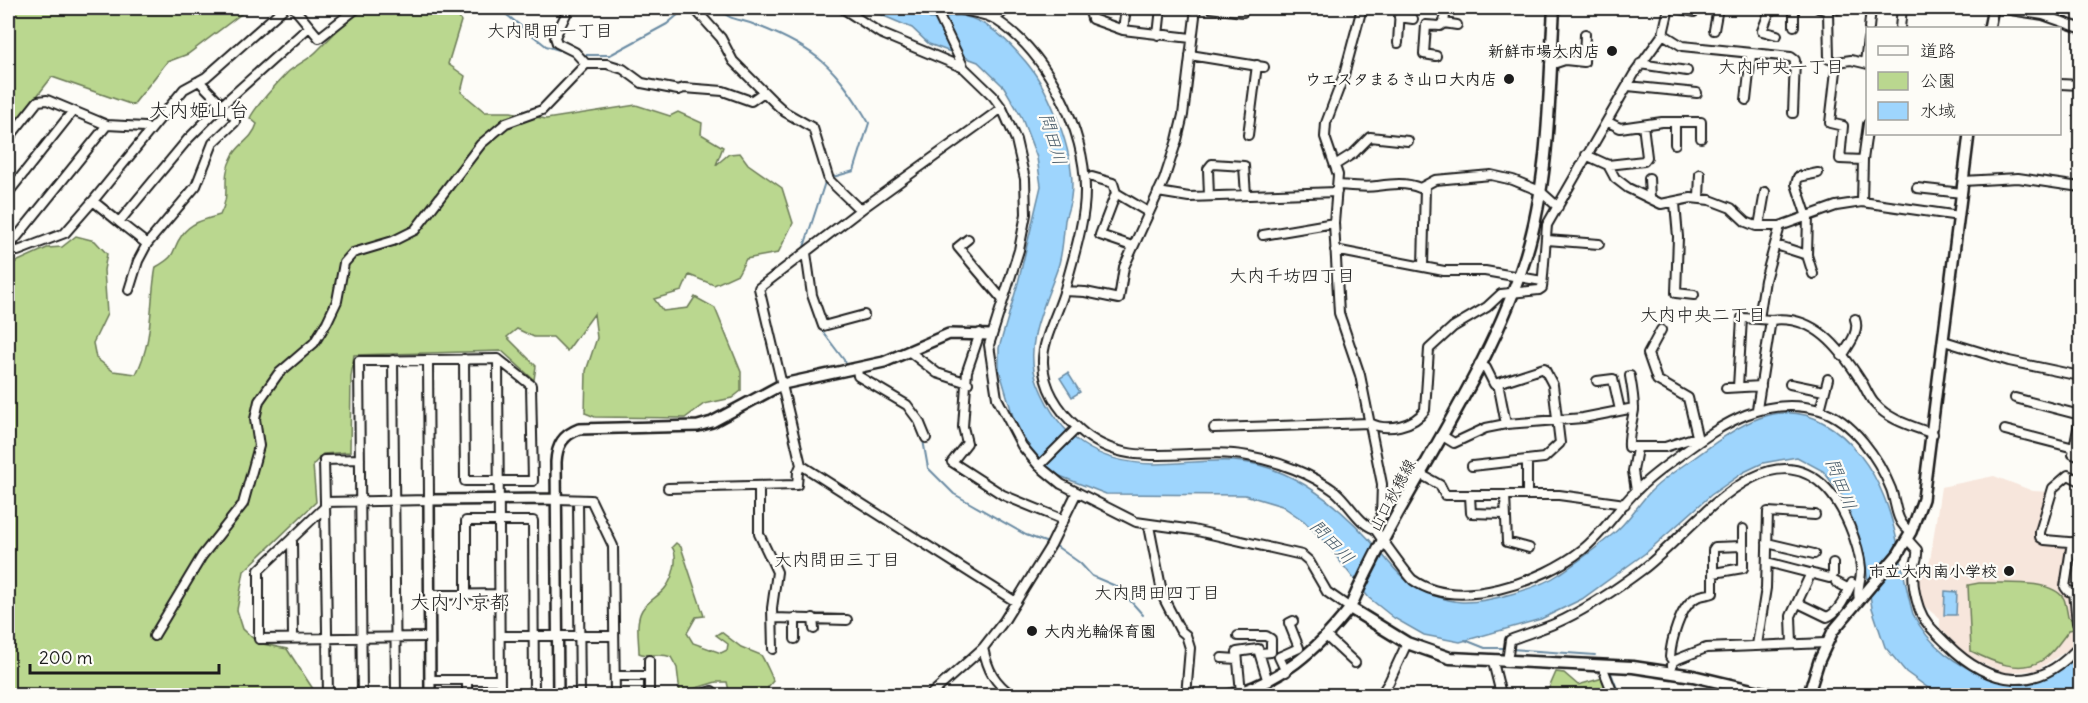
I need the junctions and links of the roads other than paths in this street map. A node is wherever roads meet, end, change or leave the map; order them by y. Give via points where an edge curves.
1 (284, 8) edge
2 (294, 8) edge
3 (357, 8) edge
4 (569, 8) edge
5 (694, 8) edge
6 (842, 8) edge
7 (935, 8) edge
8 (958, 8) edge
9 (1005, 8) edge
10 (1089, 8) edge
11 (1126, 8) edge
12 (1161, 8) edge
13 (1196, 8) edge
14 (1210, 8) edge
15 (1362, 8) edge
16 (1400, 8) edge
17 (1446, 8) edge
18 (1554, 8) edge
19 (1669, 8) edge
20 (1675, 8) edge
21 (1695, 8) edge
22 (1718, 8) edge
23 (1771, 8) edge
24 (1794, 8) edge
25 (1818, 8) edge
26 (1871, 8) edge
27 (1902, 8) edge
28 (1995, 8) edge
29 (1243, 12) dead end
30 (1399, 17) junction
31 (995, 18) junction
32 (1413, 19) dead end
33 (1444, 24) junction
34 (1457, 26) dead end
35 (1794, 26) dead end
36 (309, 27) junction
37 (1869, 27) edge
38 (1899, 27) edge
39 (1989, 27) edge
40 (2080, 28) edge
41 (1123, 30) junction
42 (1714, 30) dead end
43 (1585, 34) dead end
44 (1663, 34) junction
45 (1777, 34) dead end
46 (1158, 35) junction
47 (1191, 38) junction
48 (1398, 43) dead end
49 (1190, 55) junction
50 (1751, 55) junction
51 (1436, 56) dead end
52 (1829, 59) dead end
53 (1866, 63) edge
54 (586, 64) junction
55 (1640, 64) junction
56 (1550, 65) junction
57 (963, 66) junction
58 (1687, 71) dead end
59 (199, 81) junction
60 (2061, 84) edge
61 (2080, 85) edge
62 (1628, 86) junction
63 (764, 92) junction
64 (1697, 93) dead end
65 (1746, 100) dead end
66 (222, 105) junction
67 (1002, 108) junction
68 (73, 111) junction
69 (1792, 113) dead end
70 (1608, 122) junction
71 (1675, 123) junction
72 (107, 125) junction
73 (1643, 125) junction
74 (149, 130) junction
75 (1248, 135) dead end
76 (1866, 135) edge
77 (1969, 135) edge
78 (1701, 138) dead end
79 (8, 139) edge
80 (1408, 141) dead end
81 (1675, 144) dead end
82 (1586, 155) junction
83 (1863, 160) junction
84 (1335, 165) junction
85 (1608, 165) junction
86 (1818, 173) dead end
87 (1700, 174) dead end
88 (1092, 177) dead end
89 (1649, 178) dead end
90 (1963, 181) junction
91 (2080, 187) edge
92 (1338, 188) junction
93 (1425, 188) junction
94 (1917, 188) dead end
95 (1540, 191) junction
96 (1158, 192) junction
97 (1765, 192) dead end
98 (8, 193) edge
99 (1116, 193) junction
100 (1962, 193) junction
101 (1246, 195) junction
102 (1209, 196) junction
103 (1650, 198) junction
104 (1698, 198) junction
105 (93, 201) junction
106 (1862, 202) junction
107 (1675, 203) junction
108 (1558, 207) junction
109 (863, 208) junction
110 (1148, 212) junction
111 (1807, 216) junction
112 (1959, 216) junction
113 (119, 222) junction
114 (1334, 223) junction
115 (1760, 226) junction
116 (1780, 226) junction
117 (1263, 235) dead end
118 (968, 240) dead end
119 (1547, 240) junction
120 (147, 244) junction
121 (1599, 244) dead end
122 (1776, 245) junction
123 (1132, 246) junction
124 (8, 249) edge
125 (1335, 250) junction
126 (803, 255) junction
127 (1807, 255) junction
128 (1423, 266) junction
129 (1813, 274) dead end
130 (1520, 276) junction
131 (1542, 281) junction
132 (129, 290) dead end
133 (1064, 291) junction
134 (1514, 291) junction
135 (1694, 295) dead end
136 (1002, 299) junction
137 (864, 315) dead end
138 (1759, 319) junction
139 (1856, 319) dead end
140 (1771, 320) junction
141 (1661, 330) dead end
142 (980, 333) junction
143 (992, 335) junction
144 (1944, 341) junction
145 (910, 352) junction
146 (1842, 356) junction
147 (498, 359) junction
148 (393, 360) junction
149 (428, 360) junction
150 (464, 360) junction
151 (1479, 364) junction
152 (857, 369) junction
153 (1630, 376) dead end
154 (2080, 376) edge
155 (1828, 379) dead end
156 (1597, 381) dead end
157 (968, 383) junction
158 (1498, 383) junction
159 (783, 384) junction
160 (1790, 384) dead end
161 (1761, 386) junction
162 (1738, 387) junction
163 (1726, 388) dead end
164 (1824, 392) junction
165 (2015, 398) dead end
166 (1634, 408) junction
167 (1757, 409) junction
168 (1620, 410) junction
169 (1820, 410) junction
170 (1557, 420) junction
171 (2080, 421) edge
172 (1370, 423) junction
173 (1506, 424) junction
174 (1077, 428) junction
175 (1214, 428) dead end
176 (2005, 430) dead end
177 (1932, 434) junction
178 (1441, 435) junction
179 (926, 438) dead end
180 (1698, 440) junction
181 (2074, 448) junction
182 (1637, 449) junction
183 (2080, 458) edge
184 (360, 459) junction
185 (1527, 460) junction
186 (801, 465) junction
187 (1040, 465) junction
188 (1472, 466) dead end
189 (1420, 474) junction
190 (500, 481) junction
191 (2080, 481) edge
192 (759, 486) junction
193 (668, 488) dead end
194 (1636, 491) junction
195 (1076, 494) junction
196 (1505, 495) junction
197 (1527, 495) junction
198 (1470, 496) junction
199 (500, 499) junction
200 (556, 499) junction
201 (429, 500) junction
202 (578, 500) junction
203 (360, 502) junction
204 (394, 502) junction
205 (325, 504) junction
206 (1625, 504) junction
207 (1504, 514) junction
208 (1815, 515) dead end
209 (1064, 520) junction
210 (499, 521) junction
211 (1149, 526) junction
212 (1375, 529) junction
213 (1743, 529) dead end
214 (292, 539) junction
215 (1908, 539) junction
216 (1383, 543) junction
217 (1767, 543) junction
218 (2076, 543) edge
219 (1743, 546) junction
220 (1528, 548) dead end
221 (1814, 554) dead end
222 (1767, 562) junction
223 (1833, 563) dead end
224 (1714, 573) junction
225 (1811, 573) junction
226 (1836, 582) dead end
227 (2080, 587) edge
228 (2068, 588) dead end
229 (466, 594) junction
230 (500, 594) junction
231 (429, 595) junction
232 (1862, 596) junction
233 (1016, 602) junction
234 (1798, 603) junction
235 (1350, 608) junction
236 (773, 618) junction
237 (795, 618) junction
238 (813, 618) junction
239 (848, 620) dead end
240 (1288, 623) dead end
241 (2080, 623) edge
242 (814, 629) dead end
243 (154, 636) dead end
244 (500, 636) junction
245 (534, 636) junction
246 (557, 636) junction
247 (580, 636) junction
248 (613, 636) junction
249 (1238, 636) dead end
250 (395, 637) junction
251 (429, 637) junction
252 (1327, 637) junction
253 (293, 638) junction
254 (327, 638) junction
255 (361, 638) junction
256 (795, 639) dead end
257 (1407, 643) junction
258 (1826, 643) junction
259 (1792, 644) junction
260 (1757, 645) junction
261 (2080, 645) edge
262 (983, 648) junction
263 (773, 649) dead end
264 (1261, 653) junction
265 (1508, 653) junction
266 (1222, 658) dead end
267 (1237, 659) junction
268 (649, 660) dead end
269 (1493, 662) junction
270 (1355, 663) dead end
271 (1605, 664) junction
272 (1671, 666) junction
273 (1286, 672) junction
274 (615, 676) junction
275 (649, 676) junction
276 (430, 680) junction
277 (467, 680) junction
278 (500, 680) junction
279 (1265, 684) junction
280 (1731, 690) edge
281 (1241, 692) junction
282 (1503, 694) edge
283 (328, 696) edge
284 (362, 696) edge
285 (396, 696) edge
286 (430, 696) edge
287 (467, 696) edge
288 (500, 696) edge
289 (534, 696) edge
290 (558, 696) edge
291 (580, 696) edge
292 (615, 696) edge
293 (649, 696) edge
294 (696, 696) edge
295 (712, 696) edge
296 (929, 696) edge
297 (1013, 696) edge
298 (1186, 696) edge
299 (1226, 696) edge
300 (1267, 696) edge
301 (1380, 696) edge
302 (1614, 696) edge
303 (1777, 696) edge
304 (1808, 696) edge

1 - 59 street
2 - 36 street
3 - 36 street via 318,38
4 - 54 street via 555,37 557,43
5 - 63 street via 721,39 733,61
6 - 57 street via 880,33
7 - 57 street
8 - 31 street
9 - 31 street
10 - 41 street via 1092,19
11 - 41 street
12 - 46 street
13 - 47 street
14 - 29 street
15 - 84 street via 1326,123 1325,137
16 - 30 street
17 - 33 street
18 - 56 main road, 山口秋穂線
19 - 44 street
20 - 21 street via 1694,12
22 - 42 street
23 - 45 street via 1761,32
24 - 35 street
25 - 52 street via 1828,11
26 - 37 street
27 - 38 street
28 - 39 street
28 - 40 street via 2043,15
30 - 32 street
30 - 48 street
31 - 133 street via 1016,35 1051,77 1071,120 1086,188
33 - 34 street
33 - 51 street via 1426,25 1424,54
36 - 66 street
41 - 46 street
43 - 56 street via 1584,62 1565,60
44 - 50 street via 1682,46
44 - 55 street
46 - 47 street
47 - 49 street
49 - 75 street via 1260,66
49 - 96 street via 1183,116
50 - 65 street
50 - 69 street via 1795,60
53 - 83 street via 1837,62 1830,123 1843,126 1840,159
54 - 63 street via 608,64 642,83 678,90 723,91 751,101
54 - 243 street via 542,110 506,123 481,144 416,230 353,254 344,263 338,301 327,322 314,343 278,374 259,401 255,419 259,446 243,504 202,555
55 - 58 street
55 - 62 street
56 - 95 main road, 山口秋穂線
57 - 67 street
59 - 66 street
59 - 74 street via 184,89
60 - 61 street
62 - 64 street
62 - 70 street
63 - 109 street via 785,112 813,128 828,178
66 - 113 street via 188,139
66 - 120 street via 235,122 213,143 196,186
67 - 109 street
67 - 136 street via 1016,140 1027,202 1019,250
68 - 72 street
68 - 79 street via 46,100 38,101
68 - 98 street
70 - 73 street via 1620,128
70 - 82 street
71 - 73 street
71 - 78 street via 1701,122
71 - 81 street
72 - 74 street
72 - 124 street
73 - 85 street via 1647,158
74 - 105 street
76 - 83 street
77 - 90 street
80 - 84 street via 1371,137
82 - 85 street
82 - 108 street
83 - 106 street
84 - 92 street
85 - 103 street via 1621,182
86 - 111 street via 1798,177 1796,184
87 - 104 street
88 - 99 street via 1113,183
89 - 103 street
90 - 91 street via 2018,178
90 - 100 street
92 - 93 street via 1386,183
92 - 101 street
92 - 114 street
93 - 95 street via 1435,180 1491,175
93 - 128 street
94 - 100 street
95 - 108 street
95 - 130 main road, 山口秋穂線
96 - 102 street
96 - 110 street
97 - 115 street
99 - 110 street
99 - 123 street via 1100,235
100 - 112 street
101 - 102 street
101 - 102 street via 1244,166 1212,164 1208,169
103 - 107 street via 1666,205
104 - 107 street
104 - 115 street via 1731,208 1746,222
105 - 113 street
105 - 124 street via 65,232 18,251
106 - 111 street
106 - 112 street
107 - 135 street via 1676,293
108 - 119 street via 1547,225
109 - 126 street
110 - 123 street
111 - 116 street
111 - 127 street
112 - 144 street
113 - 120 street
114 - 117 street
114 - 125 street
115 - 116 street
116 - 122 street
118 - 136 street via 958,247
119 - 121 street
119 - 131 street
120 - 132 street
122 - 127 street
122 - 138 street
123 - 133 street via 1119,299
125 - 128 street
125 - 172 street via 1339,313 1360,375
126 - 137 street via 823,326
126 - 159 street via 759,288
127 - 129 street
128 - 130 street
130 - 131 street
130 - 134 main road, 山口秋穂線
131 - 134 street via 1539,290
133 - 174 street via 1043,360 1054,399
134 - 151 main road, 山口秋穂線
134 - 172 street via 1501,294 1429,349 1425,410 1421,416 1405,425
136 - 143 street
138 - 140 street
138 - 162 street via 1742,318
139 - 146 street via 1855,334
140 - 146 street via 1802,322 1825,333
140 - 161 street
141 - 180 street via 1648,354 1655,375 1688,398
142 - 143 street
142 - 145 street via 949,334
142 - 157 street via 967,371
143 - 187 street via 989,361 999,404 1022,446
144 - 154 street via 2009,361
144 - 177 street
145 - 152 street
145 - 157 street via 937,373
146 - 177 street via 1875,404 1890,417
147 - 150 street
147 - 190 street
147 - 190 street via 531,385 533,481
148 - 149 street
148 - 184 street via 359,361
148 - 204 street
149 - 150 street
149 - 201 street
150 - 190 street via 465,481
151 - 158 street via 1486,368 1494,384
151 - 178 main road, 山口秋穂線
152 - 159 street
152 - 179 street via 858,376 907,405
153 - 166 street
155 - 164 street
156 - 168 street via 1613,379
157 - 209 street via 963,427 967,443 952,462 1003,495
158 - 170 street via 1544,368 1553,385
158 - 173 street
159 - 186 street
159 - 200 street via 698,426 579,429 569,433 556,452
160 - 164 street
161 - 162 street
161 - 167 street
162 - 163 street
164 - 169 street
165 - 171 street
166 - 168 street
166 - 182 street via 1628,436 1629,447
167 - 169 street via 1790,406
167 - 180 street
168 - 170 street
169 - 215 street via 1844,425 1870,450 1889,486
170 - 173 street
170 - 185 street via 1560,443 1544,458
171 - 181 street
172 - 175 street
172 - 212 street via 1382,484 1381,517
173 - 178 street via 1486,428 1454,443
174 - 187 street
174 - 212 street via 1102,447 1123,454 1220,453 1268,461 1315,478
176 - 181 street
177 - 215 street via 1923,499
178 - 189 main road, 山口秋穂線
180 - 182 street
180 - 194 street
181 - 183 street via 2073,454
182 - 194 street via 1633,471
184 - 203 street
184 - 205 street via 324,460
185 - 188 street
185 - 197 street
186 - 192 street via 797,484
186 - 233 street
187 - 195 street
189 - 198 street via 1440,485 1445,495
189 - 216 main road, 山口秋穂線
190 - 199 street
191 - 218 street via 2068,475 2053,488 2040,522 2040,537 2045,540
192 - 193 street
192 - 236 street via 759,534 777,572
194 - 206 street
195 - 209 street
195 - 211 street
196 - 197 street
196 - 198 street
196 - 207 street
197 - 206 street via 1590,497
198 - 207 street via 1471,513
199 - 200 street
199 - 201 street
199 - 210 street
200 - 202 street
200 - 246 street
201 - 204 street
201 - 231 street
202 - 247 street
202 - 248 street via 591,500 613,546
203 - 204 street
203 - 205 street
203 - 255 street
204 - 250 street
205 - 214 street
205 - 254 street
206 - 216 street via 1594,540 1566,561 1527,580 1477,593 1433,589 1412,579
207 - 220 street via 1507,542
208 - 217 street via 1768,512
209 - 233 street
210 - 229 street via 466,521
210 - 230 street
210 - 245 street via 533,521
211 - 235 street via 1192,530 1302,555 1327,592
211 - 298 street via 1163,597 1190,648
212 - 216 street
213 - 219 street
214 - 253 street
214 - 253 street via 259,570 259,639
215 - 232 street
215 - 261 street via 1917,550 1914,583 1923,617 1956,653 1983,672 2011,679 2038,676
216 - 235 main road, 山口秋穂線
217 - 221 street
217 - 222 street
218 - 241 street via 2065,587 2073,592
219 - 224 street via 1743,568
219 - 224 street via 1715,547
222 - 225 street
222 - 260 street
223 - 225 street via 1833,575 1829,578
224 - 272 street via 1713,593 1693,599 1675,630
225 - 234 street
226 - 234 street via 1850,586 1832,615 1827,617
227 - 228 street
229 - 230 street
229 - 231 street
230 - 244 street
231 - 251 street
232 - 258 street
232 - 265 street via 1861,566 1853,538 1828,490 1799,471 1769,471 1736,487 1643,569 1566,618 1510,640
233 - 262 street
234 - 259 street via 1791,616
235 - 252 street
235 - 257 main road
236 - 237 street
236 - 263 street
237 - 238 street
237 - 256 street
238 - 239 street via 835,623
238 - 242 street
240 - 273 street via 1299,648 1279,657
244 - 245 street
244 - 278 street
245 - 246 street
245 - 289 street
246 - 247 street
246 - 290 street
247 - 248 street
247 - 291 street
248 - 274 street
249 - 264 street via 1271,639 1271,652
250 - 251 street
250 - 255 street
250 - 285 street
251 - 276 street
252 - 270 street
252 - 273 street
253 - 254 street
254 - 255 street
254 - 283 street
255 - 284 street
257 - 269 main road via 1450,658
257 - 301 street
258 - 259 street
258 - 304 street
259 - 260 street
260 - 272 street via 1706,648
262 - 296 street
262 - 297 street via 988,671
264 - 267 street via 1255,649 1237,652
264 - 279 street
265 - 269 main road
265 - 271 main road
266 - 267 street
267 - 281 street
268 - 275 street
269 - 282 street
271 - 272 main road
271 - 302 street
272 - 280 main road
273 - 279 street
274 - 275 street
274 - 292 street
275 - 293 street
276 - 277 street
276 - 286 street
277 - 278 street
277 - 287 street
278 - 288 street
279 - 281 street
279 - 300 street
280 - 303 main road
281 - 299 street
294 - 295 street via 712,691

